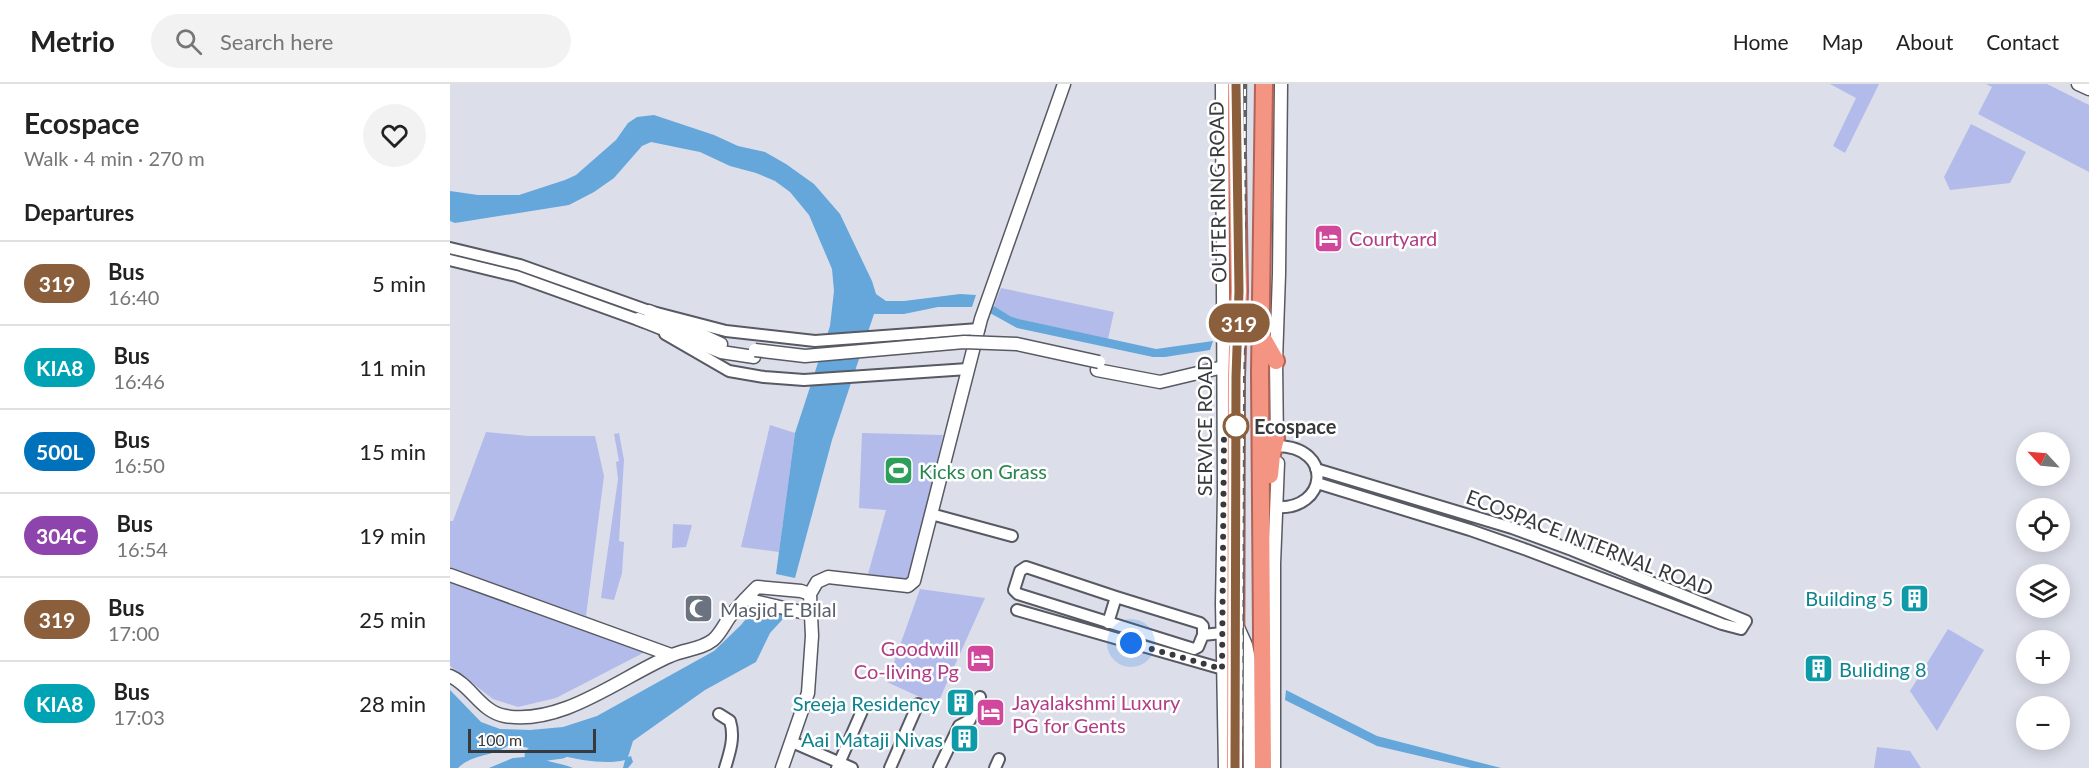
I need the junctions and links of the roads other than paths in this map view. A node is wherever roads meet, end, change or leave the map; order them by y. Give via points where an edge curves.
1 (1064, 84) edge
2 (1222, 84) edge
3 (1236, 84) edge
4 (1246, 84) edge
5 (1264, 84) edge
6 (1281, 84) edge
7 (2079, 84) edge
8 (2089, 89) edge
9 (450, 248) edge
10 (450, 260) edge
11 (650, 311) junction
12 (638, 319) junction
13 (1239, 320) junction
14 (980, 324) junction
15 (1260, 334) junction
16 (754, 353) junction
17 (1276, 361) junction
18 (1223, 363) junction
19 (968, 369) junction
20 (1281, 443) junction
21 (1230, 462) junction
22 (1316, 469) junction
23 (1317, 483) junction
24 (1275, 507) junction
25 (931, 514) junction
26 (1012, 536) dead end
27 (1532, 536) junction
28 (1527, 549) junction
29 (1268, 565) junction
30 (1624, 571) junction
31 (450, 575) edge
32 (1619, 584) junction
33 (805, 592) junction
34 (1116, 597) junction
35 (751, 601) junction
36 (1699, 603) junction
37 (1017, 610) dead end
38 (806, 612) junction
39 (1694, 614) junction
40 (1724, 619) junction
41 (1235, 621) junction
42 (1108, 623) junction
43 (1743, 625) dead end
44 (1222, 633) junction
45 (1203, 635) junction
46 (671, 655) junction
47 (1222, 669) junction
48 (450, 676) edge
49 (980, 697) dead end
50 (918, 704) dead end
51 (862, 711) dead end
52 (719, 714) dead end
53 (792, 742) junction
54 (838, 765) edge
55 (725, 768) edge
56 (782, 768) edge
57 (852, 768) edge
58 (890, 768) edge
59 (939, 768) edge
60 (1225, 768) edge
61 (1235, 768) edge
62 (1250, 768) edge
63 (1263, 768) edge
64 (1274, 768) edge

1 - 14 street
2 - 18 street, SERVICE ROAD
3 - 13 highway, OUTER RING ROAD
4 - 13 highway via 1247,288
5 - 15 highway
6 - 17 street
7 - 8 street
9 - 11 street via 519,265
10 - 12 street via 516,276
11 - 14 street via 726,332 815,341
11 - 16 street via 722,344
12 - 16 street via 721,352
12 - 19 street via 729,371 764,377 804,380
13 - 21 highway, OUTER RING ROAD
14 - 19 street
15 - 17 highway
15 - 24 highway
16 - 18 street, bridge via 805,356 964,342 1017,344 1098,366 1160,374
17 - 20 street
18 - 21 street, SERVICE ROAD
19 - 25 street
20 - 22 street, ECOSPACE INTERNAL ROAD via 1306,454
20 - 24 highway via 1272,454 1269,486
21 - 41 highway, OUTER RING ROAD
21 - 44 street, SERVICE ROAD
22 - 23 street
22 - 27 street, ECOSPACE INTERNAL ROAD
23 - 24 street via 1305,500
23 - 28 street, ECOSPACE INTERNAL ROAD
24 - 29 highway
25 - 26 street
25 - 33 street via 914,580 908,586 828,577
27 - 28 street
27 - 30 street, ECOSPACE INTERNAL ROAD
28 - 32 street, ECOSPACE INTERNAL ROAD
29 - 63 highway
29 - 64 street
30 - 32 street
30 - 36 street, ECOSPACE INTERNAL ROAD
31 - 46 street
32 - 39 street, ECOSPACE INTERNAL ROAD
33 - 35 street via 757,587
33 - 38 street
34 - 42 street
34 - 42 street via 1026,567 1020,571 1014,590
34 - 45 street via 1200,622
35 - 38 street
35 - 46 street via 702,647
36 - 39 street
36 - 40 street, ECOSPACE INTERNAL ROAD
37 - 47 street
38 - 53 street via 812,636 808,693
39 - 40 street, ECOSPACE INTERNAL ROAD
40 - 43 street, ECOSPACE INTERNAL ROAD
41 - 61 highway, OUTER RING ROAD
41 - 62 street via 1250,660
42 - 45 street via 1194,650
44 - 45 street
44 - 47 street, SERVICE ROAD
46 - 48 street via 571,706 519,717 495,713
47 - 60 street, SERVICE ROAD
49 - 59 street via 970,720 958,726
50 - 58 street
51 - 54 street
52 - 55 street via 730,721 733,732
53 - 54 street
53 - 56 street
54 - 57 street

